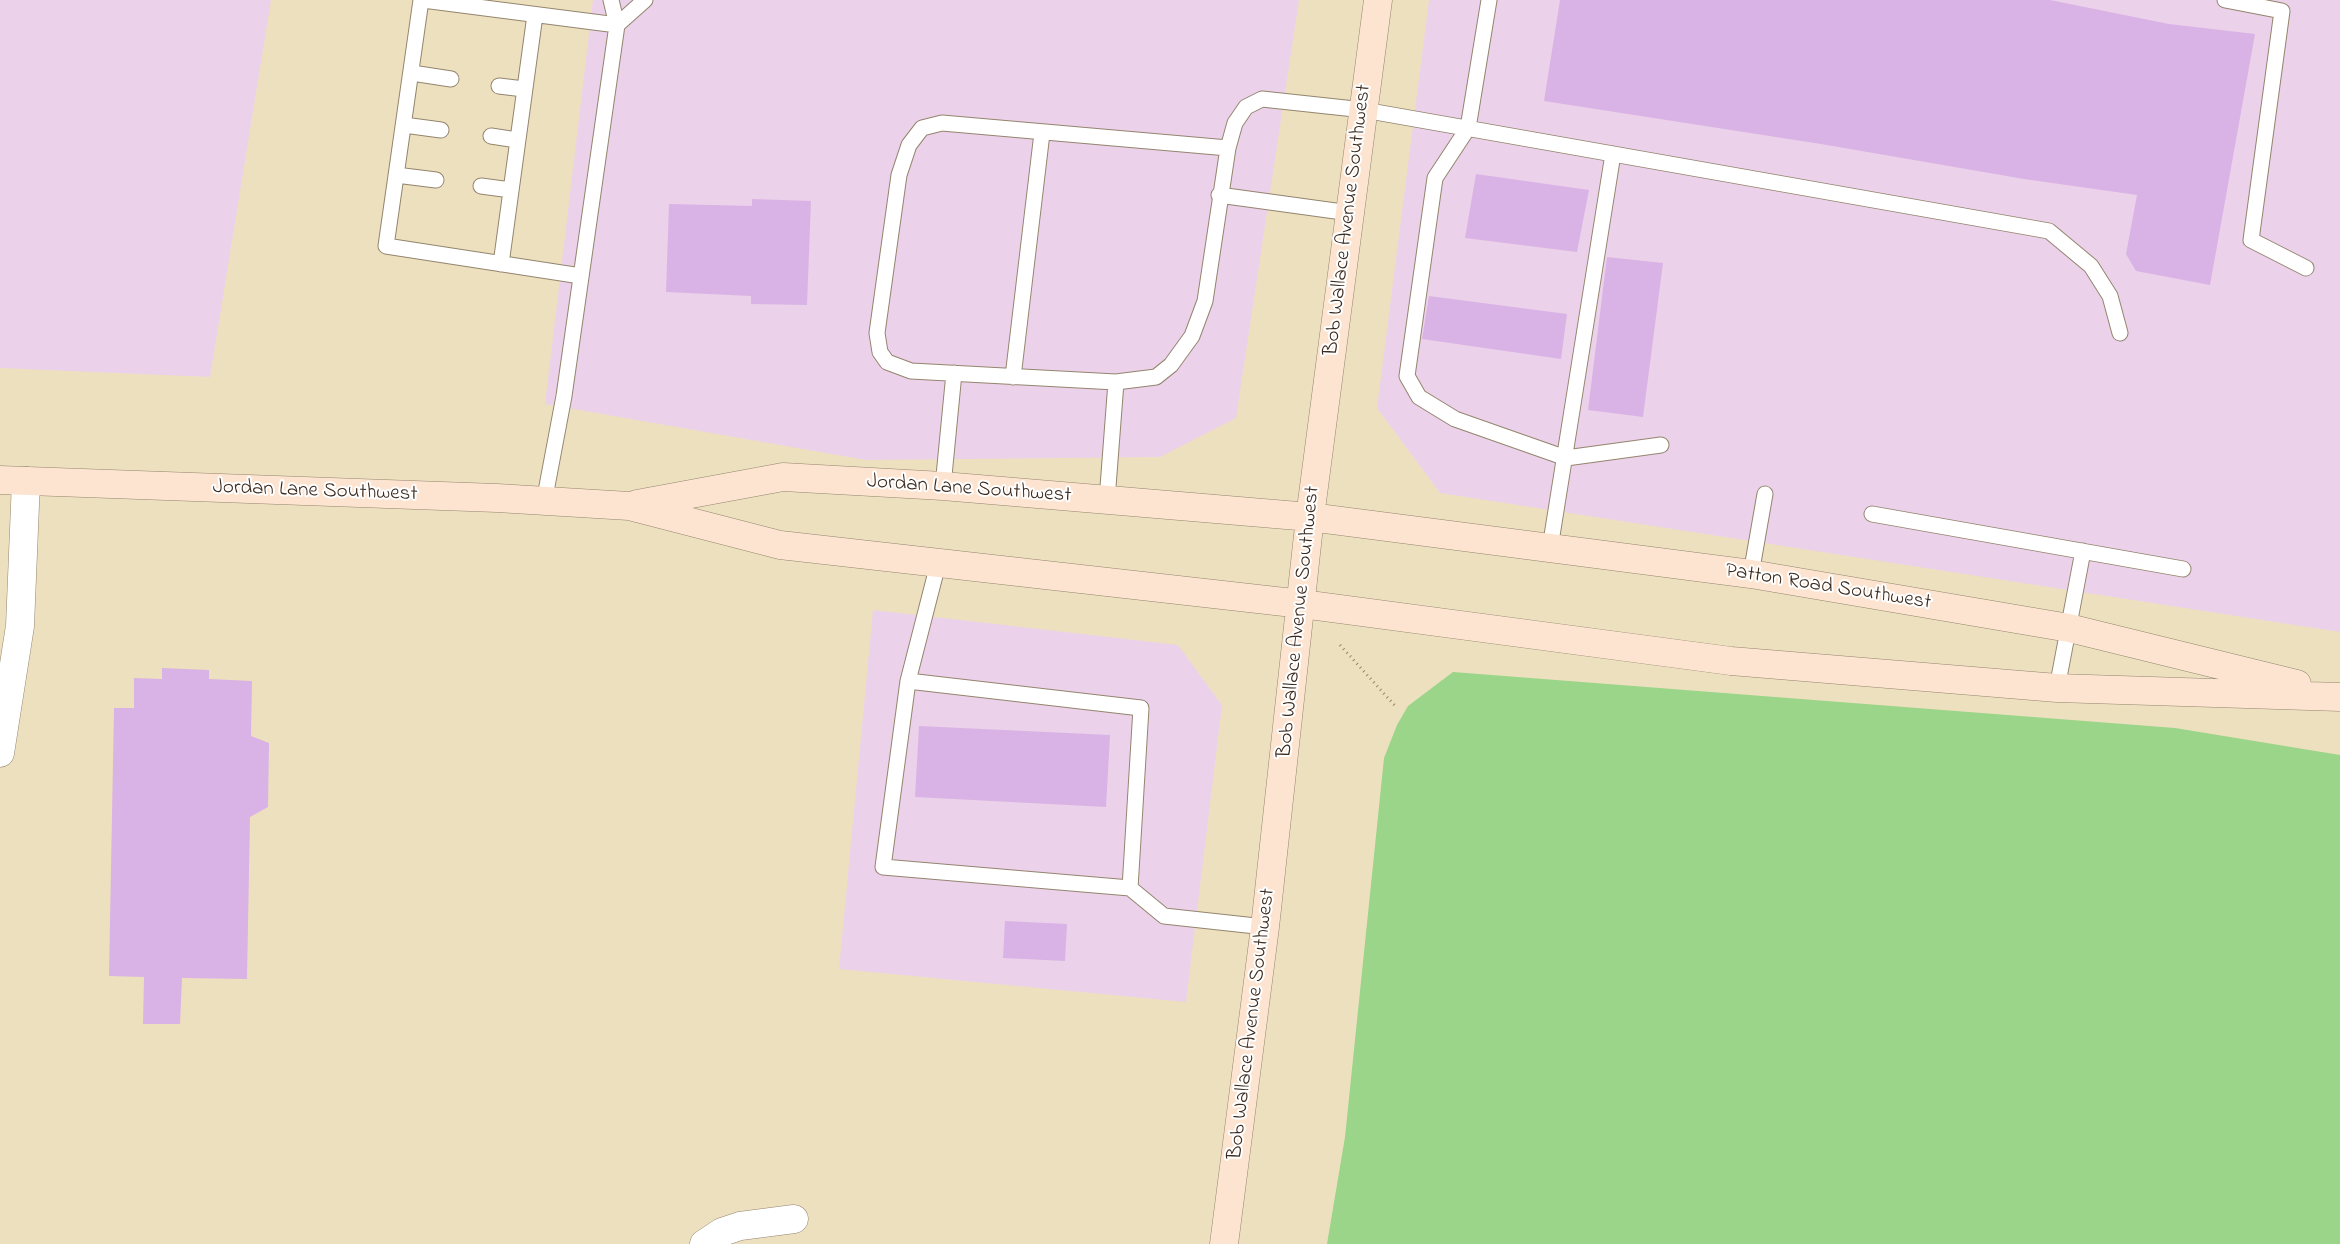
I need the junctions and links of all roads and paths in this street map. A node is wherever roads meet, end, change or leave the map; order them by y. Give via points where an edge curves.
1 (422, 0) edge
2 (610, 0) edge
3 (645, 0) edge
4 (1378, 0) edge
5 (1489, 0) edge
6 (2225, 0) edge
7 (535, 15) junction
8 (617, 25) junction
9 (412, 73) junction
10 (451, 79) dead end
11 (499, 86) dead end
12 (524, 89) junction
13 (1364, 110) junction
14 (404, 125) junction
15 (1468, 128) junction
16 (441, 130) dead end
17 (1042, 134) junction
18 (491, 136) dead end
19 (517, 140) junction
20 (1228, 148) junction
21 (1613, 154) junction
22 (396, 174) junction
23 (436, 180) dead end
24 (481, 186) dead end
25 (511, 190) junction
26 (1219, 195) junction
27 (1350, 213) junction
28 (501, 264) junction
29 (2306, 268) dead end
30 (581, 276) junction
31 (2120, 333) dead end
32 (954, 373) junction
33 (1013, 377) junction
34 (1116, 382) junction
35 (1661, 445) dead end
36 (1566, 458) junction
37 (13, 480) edge
38 (943, 486) junction
39 (1764, 494) dead end
40 (1107, 500) junction
41 (544, 502) junction
42 (629, 506) junction
43 (1872, 514) dead end
44 (1310, 517) junction
45 (1550, 548) junction
46 (2083, 550) junction
47 (938, 564) junction
48 (2183, 568) dead end
49 (1751, 574) junction
50 (1302, 604) junction
51 (2069, 628) junction
52 (908, 681) junction
53 (2057, 688) junction
54 (2340, 696) edge
55 (1397, 708) dead end
56 (0, 753) edge
57 (1130, 888) junction
58 (1265, 927) junction
59 (794, 1219) dead end
60 (704, 1244) edge
61 (1224, 1244) edge

1 - 7 lane
1 - 9 lane
2 - 8 lane
3 - 8 lane
4 - 13 main road, Bob Wallace Avenue Southwest
5 - 15 lane
6 - 29 lane via 2282,11 2251,240
7 - 8 lane
7 - 12 lane
8 - 30 lane
9 - 10 lane
9 - 14 lane
11 - 12 lane
12 - 19 lane
13 - 15 lane
13 - 20 lane via 1262,99 1246,108 1235,124
13 - 27 main road, Bob Wallace Avenue Southwest
14 - 16 lane
14 - 22 lane
15 - 21 lane
15 - 36 lane via 1435,178 1407,376 1419,396 1455,419
17 - 20 lane
17 - 32 lane via 942,123 922,128 909,145 899,175 877,333 880,352 887,362 911,370
17 - 33 lane
18 - 19 lane
19 - 25 lane
20 - 26 lane
21 - 31 lane via 2049,231 2091,266 2110,296
21 - 36 lane
22 - 23 lane
22 - 28 lane via 386,246
24 - 25 lane
25 - 28 lane
26 - 27 lane
26 - 34 lane via 1205,301 1192,336 1171,366 1156,377
27 - 44 main road, Bob Wallace Avenue Southwest
28 - 30 lane
30 - 41 lane via 564,396
32 - 33 lane
32 - 38 lane
33 - 34 lane
34 - 40 lane
35 - 36 lane
36 - 45 lane
37 - 41 main road, Jordan Lane Southwest
37 - 56 street via 20,626
38 - 40 main road, Jordan Lane Southwest
38 - 42 main road, Jordan Lane Southwest via 783,477
39 - 49 lane
40 - 44 main road, Jordan Lane Southwest
41 - 42 main road, Jordan Lane Southwest
42 - 47 main road, Jordan Lane Southwest via 780,545
43 - 46 lane
44 - 45 main road, Patton Road Southwest
44 - 50 main road, Bob Wallace Avenue Southwest
45 - 49 main road, Patton Road Southwest
46 - 48 lane
46 - 51 lane
47 - 50 main road, Jordan Lane Southwest
47 - 52 lane
49 - 51 main road, Patton Road Southwest
50 - 53 main road, Patton Road Southwest via 1731,661
50 - 55 path
50 - 58 main road, Bob Wallace Avenue Southwest
51 - 53 lane
51 - 54 main road, Patton Road Southwest
52 - 57 lane via 1141,708
52 - 57 lane via 883,867
53 - 54 main road, Patton Road Southwest
57 - 58 lane via 1164,916
58 - 61 main road, Bob Wallace Avenue Southwest
59 - 60 street via 740,1226 722,1232

